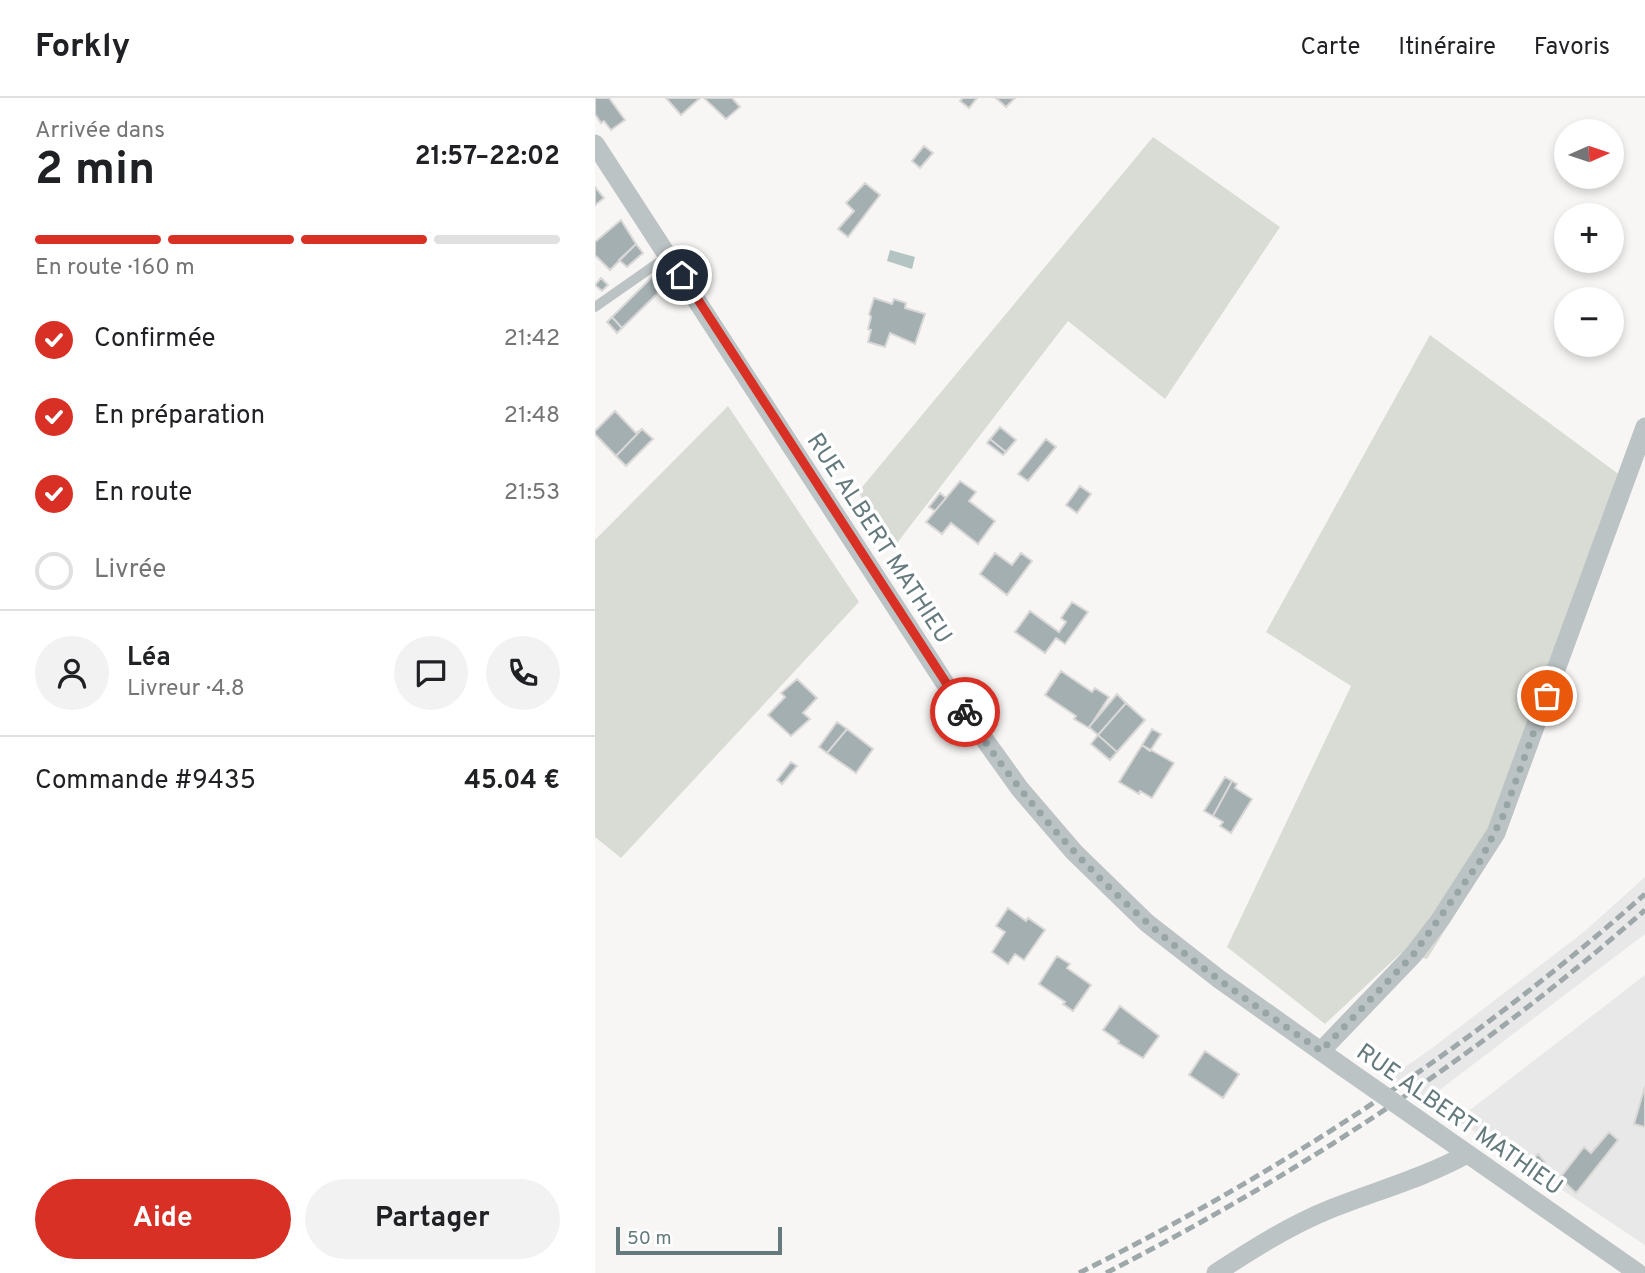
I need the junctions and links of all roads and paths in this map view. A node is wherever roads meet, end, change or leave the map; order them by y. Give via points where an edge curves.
1 (595, 144) edge
2 (669, 255) junction
3 (595, 307) edge
4 (1645, 427) edge
5 (1321, 1051) junction
6 (1467, 1154) junction
7 (1216, 1273) edge
8 (1638, 1273) edge

1 - 2 street, RUE ALBERT MATHIEU
2 - 3 lane
2 - 5 street, RUE ALBERT MATHIEU via 953,694 1038,811 1147,923
4 - 5 street via 1496,833 1413,955
5 - 6 street, RUE ALBERT MATHIEU, bridge
6 - 7 street via 1301,1223
6 - 8 street, RUE ALBERT MATHIEU

